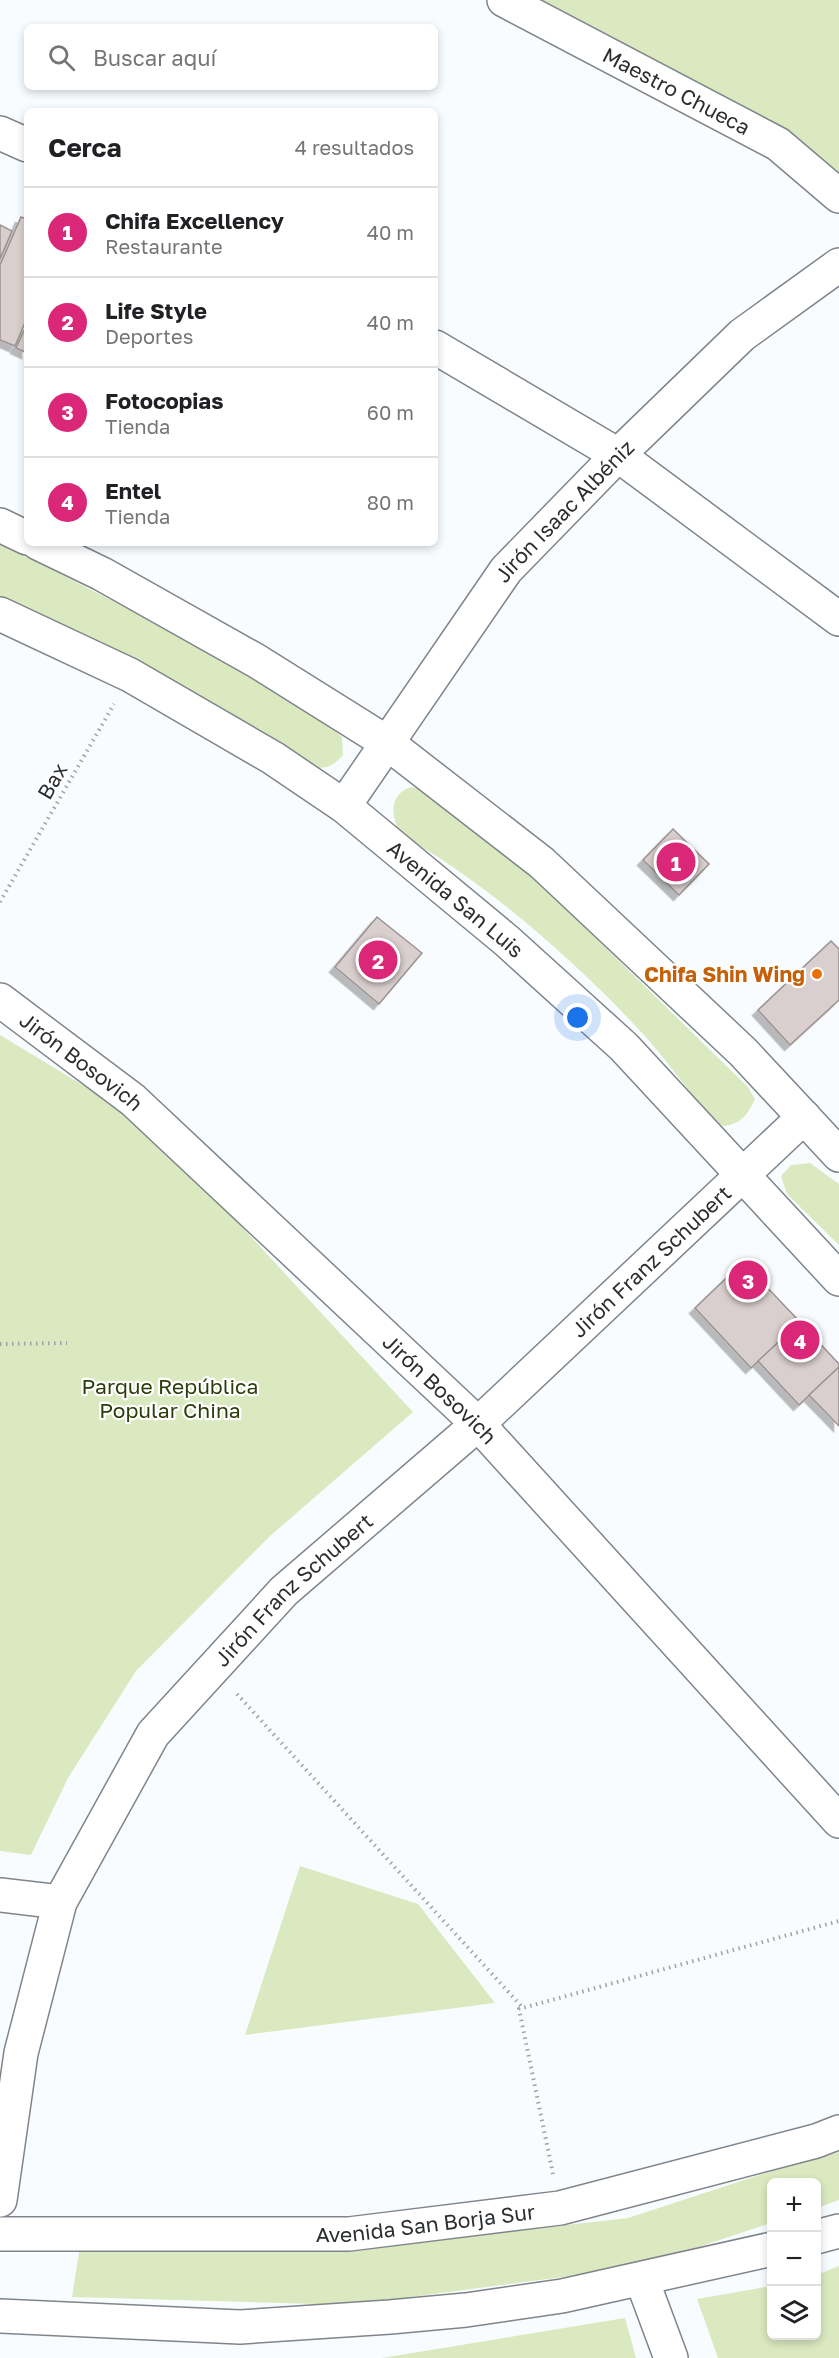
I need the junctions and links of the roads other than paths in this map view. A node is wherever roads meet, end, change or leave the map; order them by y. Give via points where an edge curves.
1 (518, 4) edge
2 (0, 133) edge
3 (24, 144) edge
4 (839, 196) edge
5 (839, 265) edge
6 (438, 349) edge
7 (618, 455) junction
8 (0, 525) edge
9 (24, 537) edge
10 (44, 546) edge
11 (0, 614) edge
12 (839, 619) edge
13 (386, 742) junction
14 (344, 806) junction
15 (0, 1000) edge
16 (804, 1117) junction
17 (839, 1155) edge
18 (743, 1175) junction
19 (839, 1279) edge
20 (478, 1424) junction
21 (839, 1821) edge
22 (0, 1895) edge
23 (60, 1902) junction
24 (839, 2132) edge
25 (0, 2200) edge
26 (839, 2231) edge
27 (0, 2234) edge
28 (821, 2236) edge
29 (767, 2250) edge
30 (642, 2280) junction
31 (0, 2316) edge
32 (671, 2358) edge

1 - 4 street, Maestro Chueca via 778,144
2 - 3 street
5 - 7 street, Jirón Isaac Albéniz via 742,335
6 - 7 street
7 - 12 street
7 - 13 street, Jirón Isaac Albéniz via 506,570
8 - 9 street
10 - 13 street via 255,660
11 - 14 street, Avenida San Luis via 130,675 273,758
13 - 14 street, Jirón Isaac Albéniz
13 - 16 street via 542,863 743,1052
14 - 18 street, Avenida San Luis via 507,941 616,1039
15 - 20 street, Jirón Bosovich via 133,1100
16 - 17 street
16 - 18 street, Jirón Franz Schubert
18 - 19 street, Avenida San Luis
18 - 20 street, Jirón Franz Schubert
20 - 21 street, Jirón Bosovich
20 - 23 street, Jirón Franz Schubert via 284,1591 153,1734
22 - 23 street
23 - 25 street, Jirón Franz Schubert via 21,2053
24 - 27 street, Avenida San Borja Sur via 560,2208 349,2234
26 - 28 street
29 - 30 street
30 - 31 street via 466,2310 240,2327
30 - 32 street

